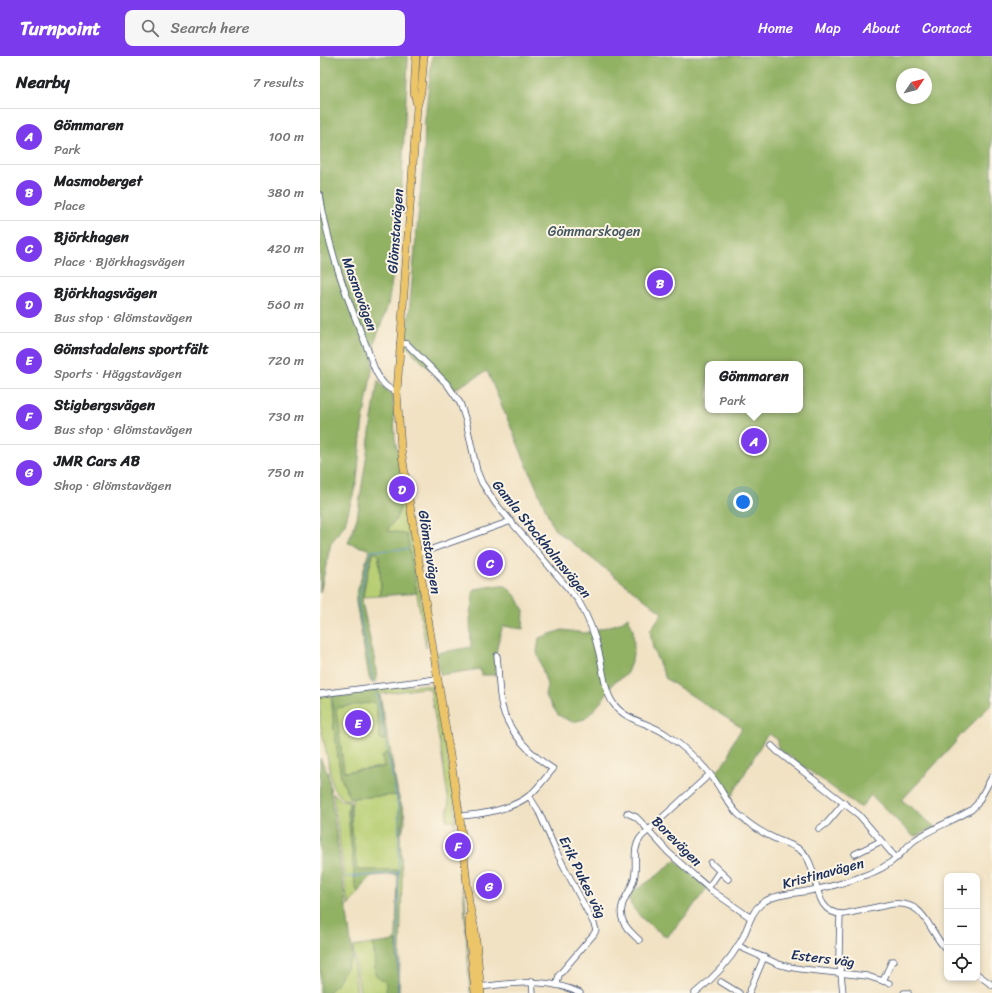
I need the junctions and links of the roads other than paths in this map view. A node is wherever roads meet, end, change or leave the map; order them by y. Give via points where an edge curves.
1 (416, 56) edge
2 (423, 56) edge
3 (417, 107) junction
4 (320, 195) edge
5 (400, 343) junction
6 (397, 392) junction
7 (511, 521) junction
8 (418, 554) junction
9 (497, 656) dead end
10 (437, 680) junction
11 (320, 694) edge
12 (772, 746) dead end
13 (710, 774) junction
14 (992, 777) edge
15 (529, 796) junction
16 (844, 803) junction
17 (627, 813) dead end
18 (459, 816) junction
19 (819, 829) dead end
20 (649, 830) junction
21 (881, 841) junction
22 (855, 854) dead end
23 (896, 858) junction
24 (711, 863) dead end
25 (720, 872) junction
26 (728, 879) dead end
27 (708, 888) junction
28 (818, 889) junction
29 (840, 914) junction
30 (751, 918) junction
31 (639, 940) dead end
32 (738, 946) junction
33 (944, 946) edge
34 (764, 957) junction
35 (894, 961) dead end
36 (840, 973) junction
37 (980, 976) edge
38 (532, 981) junction
39 (722, 982) dead end
40 (557, 984) junction
41 (992, 985) edge
42 (478, 990) edge
43 (533, 993) edge
44 (580, 993) edge
45 (695, 993) edge
46 (740, 993) edge
47 (749, 993) edge
48 (843, 993) edge

1 - 3 main road via 414,92
2 - 3 main road via 422,92
3 - 5 main road, Glömstavägen
4 - 6 street, Masmovägen via 327,234 347,300 378,375 386,386
5 - 6 main road, Glömstavägen
5 - 7 street, Gamla Stockholmsvägen via 407,344 447,384 455,396 464,414 479,479
6 - 8 main road, Glömstavägen via 401,448
7 - 8 street
7 - 13 street, Gamla Stockholmsvägen via 572,591 581,605 595,638 613,703 629,718 665,733
8 - 10 main road, Glömstavägen
9 - 15 street via 501,701 509,725 530,751 553,769
10 - 11 street
10 - 18 main road, Glömstavägen
12 - 16 street
13 - 20 street
13 - 28 street, Gamla Stockholmsvägen via 743,818 765,833 795,846 804,853
14 - 23 street, Kristinavägen via 971,810 914,840
15 - 18 street via 492,812
15 - 40 street, Erik Pukes väg via 596,930 559,975
16 - 19 street
16 - 21 street
17 - 20 street, Borevägen via 636,817
18 - 42 main road, Glömstavägen via 469,904 475,930
20 - 27 street, Borevägen
20 - 31 street via 636,844 634,878 621,909 623,923
21 - 22 street
21 - 23 street
23 - 28 street, Kristinavägen via 863,876
24 - 25 street, Borevägen
25 - 26 street, Borevägen
25 - 27 street, Borevägen
27 - 30 street, Borevägen
28 - 29 street, Gamla Stockholmsvägen via 823,906
28 - 30 street, Kristinavägen via 768,900 756,909
29 - 33 street via 892,904 909,904 921,912
29 - 36 street
30 - 32 street, Kristinavägen
32 - 34 street, Esters väg
32 - 45 street, Kristinavägen via 715,975
34 - 36 street, Esters väg via 778,964 801,969
34 - 47 street
35 - 36 street, Esters väg via 891,962 886,982 870,976
36 - 48 street
37 - 41 street
38 - 40 street
38 - 42 street
38 - 43 street
39 - 46 street
40 - 44 street

